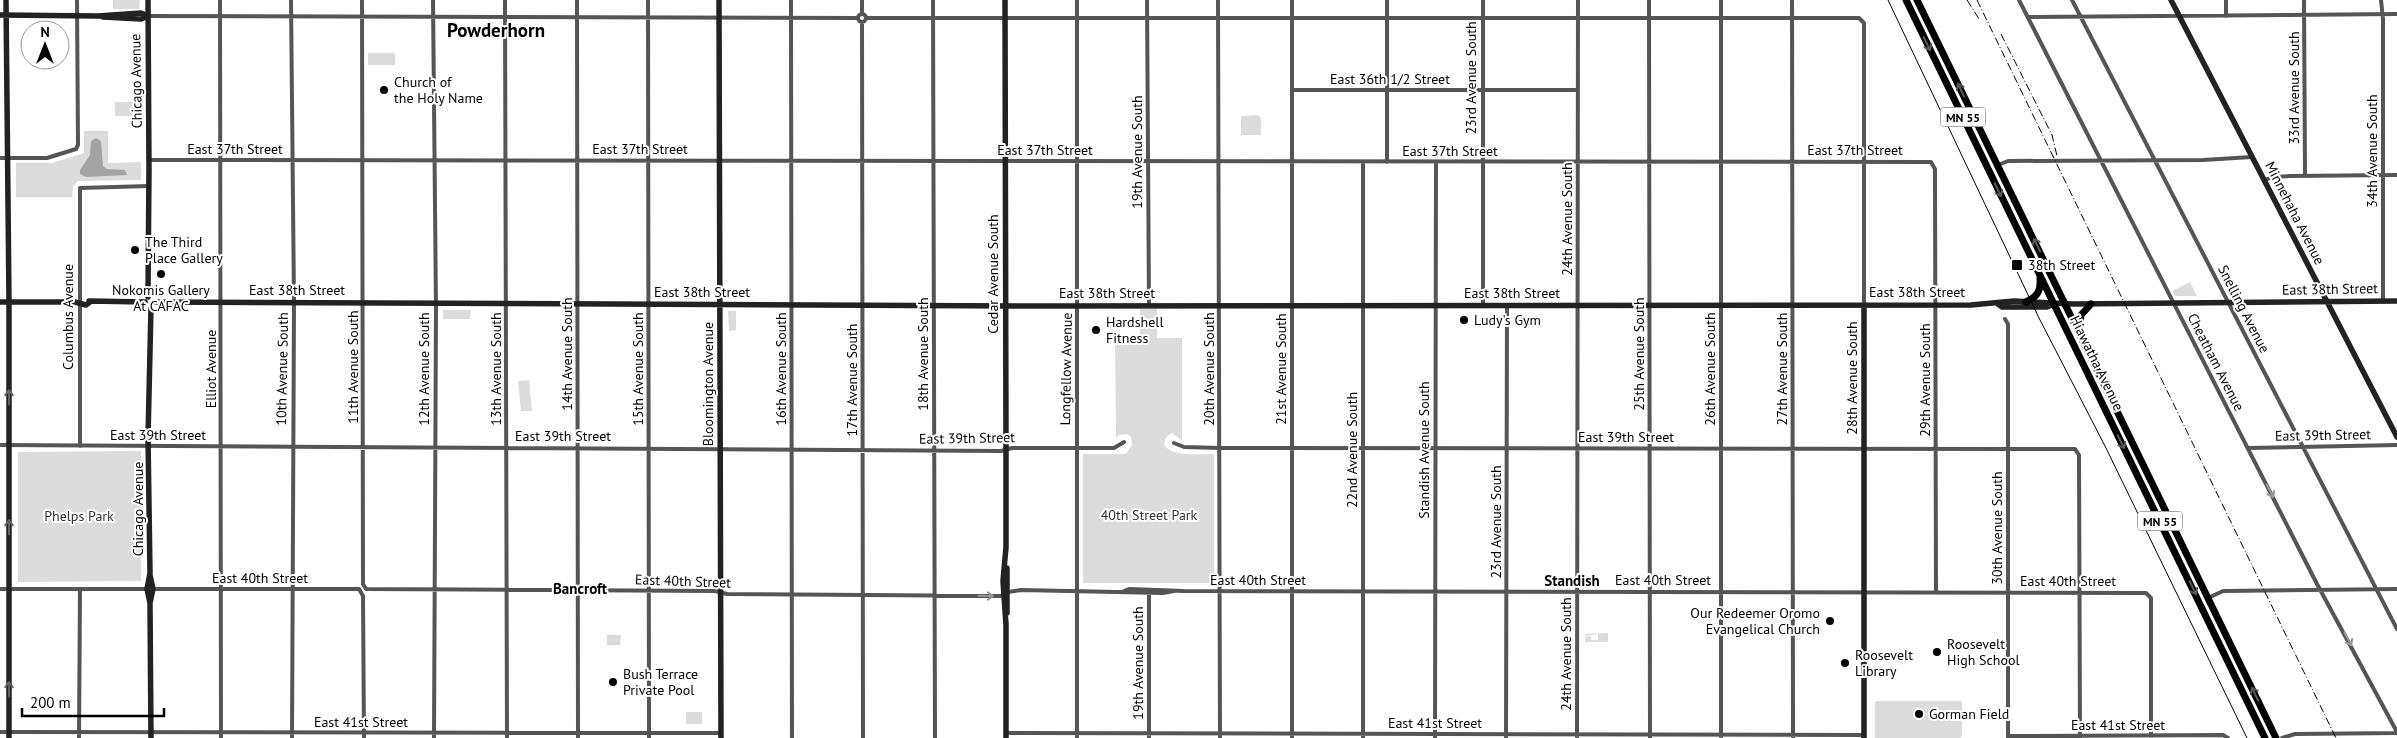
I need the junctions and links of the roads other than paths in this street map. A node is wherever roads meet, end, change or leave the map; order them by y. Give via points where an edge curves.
1 (6, 0) edge
2 (77, 0) edge
3 (148, 0) edge
4 (220, 0) edge
5 (291, 0) edge
6 (362, 0) edge
7 (433, 0) edge
8 (505, 0) edge
9 (577, 0) edge
10 (648, 0) edge
11 (719, 0) edge
12 (791, 0) edge
13 (862, 0) edge
14 (933, 0) edge
15 (1005, 0) edge
16 (1077, 0) edge
17 (1147, 0) edge
18 (1218, 0) edge
19 (1292, 0) edge
20 (1387, 0) edge
21 (1483, 0) edge
22 (1578, 0) edge
23 (1649, 0) edge
24 (1721, 0) edge
25 (1792, 0) edge
26 (1906, 0) edge
27 (1917, 0) edge
28 (2019, 0) edge
29 (2072, 0) edge
30 (2171, 0) edge
31 (2226, 0) edge
32 (2304, 0) edge
33 (2381, 0) edge
34 (862, 14) junction
35 (2382, 14) junction
36 (2397, 14) edge
37 (2305, 15) junction
38 (3, 16) edge
39 (77, 16) junction
40 (148, 16) junction
41 (220, 16) junction
42 (291, 16) junction
43 (2180, 16) junction
44 (2226, 16) junction
45 (362, 17) junction
46 (434, 17) junction
47 (577, 17) junction
48 (648, 17) junction
49 (791, 17) junction
50 (2028, 17) junction
51 (2082, 17) junction
52 (505, 18) junction
53 (719, 18) junction
54 (858, 18) junction
55 (866, 18) junction
56 (933, 18) junction
57 (1005, 18) junction
58 (1077, 18) junction
59 (1147, 18) junction
60 (1218, 18) junction
61 (1292, 18) junction
62 (1387, 18) junction
63 (1578, 18) junction
64 (1650, 18) junction
65 (1721, 18) junction
66 (1792, 18) junction
67 (1483, 19) junction
68 (862, 22) junction
69 (1292, 90) junction
70 (1482, 90) junction
71 (1578, 90) junction
72 (1387, 91) junction
73 (2252, 157) junction
74 (0, 158) edge
75 (7, 158) junction
76 (221, 160) junction
77 (292, 160) junction
78 (363, 160) junction
79 (435, 160) junction
80 (506, 160) junction
81 (2156, 160) junction
82 (578, 161) junction
83 (649, 161) junction
84 (720, 161) junction
85 (791, 161) junction
86 (1721, 161) junction
87 (1865, 161) junction
88 (2102, 161) junction
89 (862, 162) junction
90 (934, 162) junction
91 (1005, 162) junction
92 (1077, 162) junction
93 (1148, 162) junction
94 (1220, 162) junction
95 (1292, 162) junction
96 (1363, 162) junction
97 (1387, 162) junction
98 (1436, 162) junction
99 (1483, 162) junction
100 (1579, 162) junction
101 (1650, 162) junction
102 (1793, 162) junction
103 (150, 164) junction
104 (1998, 165) junction
105 (1935, 169) joint
106 (2383, 175) junction
107 (2397, 175) edge
108 (2305, 176) junction
109 (2265, 180) junction
110 (149, 186) junction
111 (2040, 275) junction
112 (146, 300) junction
113 (2383, 301) junction
114 (2397, 301) edge
115 (0, 302) edge
116 (9, 302) junction
117 (81, 302) junction
118 (156, 302) junction
119 (216, 302) junction
120 (2026, 302) junction
121 (2326, 302) junction
122 (294, 303) junction
123 (364, 303) junction
124 (436, 303) junction
125 (2228, 303) junction
126 (507, 304) junction
127 (578, 304) junction
128 (650, 304) junction
129 (721, 304) junction
130 (1998, 304) junction
131 (2054, 304) junction
132 (2066, 304) junction
133 (2090, 304) junction
134 (2174, 304) junction
135 (792, 305) junction
136 (863, 305) junction
137 (934, 305) junction
138 (1006, 305) junction
139 (1078, 305) junction
140 (1149, 305) junction
141 (1220, 305) junction
142 (1292, 305) junction
143 (1364, 305) junction
144 (1435, 305) junction
145 (1650, 305) junction
146 (1722, 305) junction
147 (1793, 305) junction
148 (1864, 305) junction
149 (1936, 305) junction
150 (1483, 306) junction
151 (1507, 306) junction
152 (1578, 306) junction
153 (151, 308) junction
154 (2005, 319) dead end
155 (2079, 332) junction
156 (2397, 437) edge
157 (150, 439) junction
158 (1124, 442) dead end
159 (1174, 443) dead end
160 (0, 445) edge
161 (9, 445) junction
162 (2397, 445) edge
163 (80, 446) junction
164 (222, 446) junction
165 (292, 446) junction
166 (364, 446) junction
167 (435, 447) junction
168 (507, 447) junction
169 (578, 447) junction
170 (2303, 447) junction
171 (649, 448) junction
172 (1077, 448) junction
173 (1220, 448) junction
174 (1292, 448) junction
175 (1364, 448) junction
176 (1435, 448) junction
177 (1507, 448) junction
178 (1793, 448) junction
179 (1864, 448) junction
180 (1936, 448) junction
181 (2248, 448) junction
182 (721, 449) junction
183 (1578, 449) junction
184 (1650, 449) junction
185 (1721, 449) junction
186 (2008, 449) junction
187 (792, 450) junction
188 (864, 450) junction
189 (935, 450) junction
190 (1006, 450) junction
191 (363, 584) joint
192 (0, 589) edge
193 (9, 589) junction
194 (80, 589) junction
195 (150, 589) junction
196 (222, 589) junction
197 (293, 589) junction
198 (2377, 589) junction
199 (2397, 589) edge
200 (435, 590) junction
201 (506, 590) junction
202 (577, 590) junction
203 (649, 590) junction
204 (2322, 590) junction
205 (1077, 591) junction
206 (1149, 591) junction
207 (1221, 591) junction
208 (1292, 591) junction
209 (1363, 591) junction
210 (1435, 591) junction
211 (1578, 591) junction
212 (1650, 591) junction
213 (1936, 591) junction
214 (1507, 592) junction
215 (1721, 592) junction
216 (1793, 592) junction
217 (1865, 592) junction
218 (2008, 592) junction
219 (2080, 592) junction
220 (721, 593) junction
221 (1006, 594) junction
222 (792, 595) junction
223 (864, 595) junction
224 (935, 595) junction
225 (2208, 598) junction
226 (2397, 629) edge
227 (0, 732) edge
228 (79, 732) junction
229 (221, 732) junction
230 (292, 732) junction
231 (2397, 732) edge
232 (9, 735) edge
233 (150, 735) edge
234 (364, 736) edge
235 (434, 736) edge
236 (507, 736) edge
237 (578, 736) edge
238 (649, 736) edge
239 (721, 736) edge
240 (1006, 736) edge
241 (1077, 736) edge
242 (1149, 736) edge
243 (1220, 736) edge
244 (1292, 736) edge
245 (1363, 736) edge
246 (1435, 736) edge
247 (1506, 736) edge
248 (1650, 736) edge
249 (1864, 736) edge
250 (1577, 737) edge
251 (1721, 737) edge
252 (1793, 737) edge
253 (2008, 737) edge
254 (2080, 737) edge
255 (2151, 737) edge
256 (2227, 737) edge
257 (79, 738) edge
258 (221, 738) edge
259 (292, 738) edge
260 (792, 738) edge
261 (864, 738) edge
262 (935, 738) edge
263 (2265, 738) edge
264 (2276, 738) edge
265 (2282, 738) edge

1 - 38 street
2 - 39 street
3 - 40 street, Chicago Avenue
4 - 41 street, Elliot Avenue
5 - 42 street, 10th Avenue South
6 - 45 street, 11th Avenue South
7 - 46 street, 12th Avenue South
8 - 52 street, 13th Avenue South
9 - 47 street, 14th Avenue South
10 - 48 street, 15th Avenue South
11 - 53 street, Bloomington Avenue
12 - 49 street, 16th Avenue South
13 - 34 street
14 - 56 street, 18th Avenue South
15 - 57 street, Cedar Avenue South
16 - 58 street, Longfellow Avenue
17 - 59 street, 19th Avenue South
18 - 60 street, 20th Avenue South
19 - 61 street, 21st Avenue South
20 - 62 street
21 - 67 street, 23rd Avenue South
22 - 63 street, 24th Avenue South
23 - 64 street, 25th Avenue South
24 - 65 street, 26th Avenue South
25 - 66 street, 27th Avenue South
26 -> 111 highway, Hiawatha Avenue / MN 55
104 -> 27 highway, Hiawatha Avenue / MN 55
28 - 50 street, Cheatham Avenue
29 - 51 street, Snelling Avenue
30 - 43 street, Minnehaha Avenue
31 - 44 street
32 - 37 street, 33rd Avenue South
33 - 35 street, 34th Avenue South
34 - 54 street
34 - 55 street
35 - 36 street
35 - 37 street
35 - 106 street, 34th Avenue South
37 - 44 street
37 - 108 street, 33rd Avenue South
38 - 39 street
38 - 75 street
39 - 40 street via 141,13
39 - 75 street via 78,145 76,149 53,157
40 - 41 street
40 - 103 street, Chicago Avenue
41 - 42 street
41 - 76 street, Elliot Avenue
42 - 45 street
42 - 77 street, 10th Avenue South
43 - 44 street
43 - 51 street
43 - 73 street, Minnehaha Avenue
45 - 46 street
45 - 78 street, 11th Avenue South
46 - 52 street
46 - 79 street, 12th Avenue South
47 - 48 street
47 - 52 street
47 - 82 street, 14th Avenue South
48 - 53 street
48 - 83 street, 15th Avenue South
49 - 53 street
49 - 54 street
49 - 85 street, 16th Avenue South
50 - 51 street
50 - 88 street, Cheatham Avenue
51 - 81 street, Snelling Avenue
52 - 80 street, 13th Avenue South
53 - 84 street, Bloomington Avenue
54 - 68 street
55 - 56 street
55 - 68 street
56 - 57 street
56 - 90 street, 18th Avenue South
57 - 58 street
57 - 91 street, Cedar Avenue South
58 - 59 street
58 - 92 street, Longfellow Avenue
59 - 60 street
59 - 93 street, 19th Avenue South
60 - 61 street
60 - 94 street, 20th Avenue South
61 - 62 street
61 - 69 street, 21st Avenue South
62 - 67 street
62 - 72 street
63 - 64 street
63 - 67 street
63 - 71 street, 24th Avenue South
64 - 65 street
64 - 101 street, 25th Avenue South
65 - 66 street
65 - 86 street, 26th Avenue South
66 - 87 street, 28th Avenue South via 1862,19
66 - 102 street, 27th Avenue South
67 - 70 street, 23rd Avenue South
68 - 89 street, 17th Avenue South
69 - 72 street, East 36th 1/2 Street
69 - 95 street, 21st Avenue South
70 - 71 street, East 36th 1/2 Street
70 - 72 street, East 36th 1/2 Street
70 - 99 street, 23rd Avenue South
71 - 100 street, 24th Avenue South
72 - 97 street
73 - 81 street
73 - 109 street, Minnehaha Avenue
74 - 75 street
75 - 116 street
76 - 77 street, East 37th Street
76 - 103 street, East 37th Street
76 - 119 street, Elliot Avenue
77 - 78 street, East 37th Street
77 - 122 street, 10th Avenue South
78 - 79 street, East 37th Street
78 - 123 street, 11th Avenue South
79 - 80 street, East 37th Street
79 - 124 street, 12th Avenue South
80 - 82 street, East 37th Street
80 - 126 street, 13th Avenue South
81 - 88 street
81 - 125 street, Snelling Avenue
82 - 83 street, East 37th Street
82 - 127 street, 14th Avenue South
83 - 84 street, East 37th Street
83 - 128 street, 15th Avenue South
84 - 85 street, East 37th Street
84 - 129 street, Bloomington Avenue
85 - 89 street, East 37th Street
85 - 135 street, 16th Avenue South
86 - 101 street, East 37th Street
86 - 102 street, East 37th Street
86 - 146 street, 26th Avenue South
87 - 102 street, East 37th Street
87 - 105 street, East 37th Street via 1928,161 1934,164
87 - 148 street, 28th Avenue South
88 - 104 street via 2008,161
88 - 134 street, Cheatham Avenue
89 - 90 street, East 37th Street
89 - 136 street, 17th Avenue South
90 - 91 street, East 37th Street
90 - 137 street, 18th Avenue South
91 - 92 street, East 37th Street
91 - 138 street, Cedar Avenue South
92 - 93 street, East 37th Street
92 - 139 street, Longfellow Avenue
93 - 94 street, East 37th Street
93 - 140 street, 19th Avenue South
94 - 95 street, East 37th Street
94 - 141 street, 20th Avenue South
95 - 96 street, East 37th Street
95 - 142 street, 21st Avenue South
96 - 97 street, East 37th Street
96 - 143 street, 22nd Avenue South
97 - 98 street, East 37th Street
98 - 99 street, East 37th Street
98 - 144 street, Standish Avenue South
99 - 100 street, East 37th Street
99 - 150 street, 23rd Avenue South
100 - 101 street, East 37th Street
100 - 152 street, 24th Avenue South
101 - 145 street, 25th Avenue South
102 - 147 street, 27th Avenue South
103 - 110 street, Chicago Avenue
132 -> 104 highway, Hiawatha Avenue / MN 55
105 - 149 street, 29th Avenue South
106 - 107 street
106 - 108 street
106 - 113 street, 34th Avenue South
108 - 109 street
109 - 121 street, Minnehaha Avenue
110 - 112 street, Chicago Avenue
110 - 117 street, Columbus Avenue via 80,188
111 - 120 highway via 2039,292
111 - 131 highway, Hiawatha Avenue / MN 55
112 - 117 street via 90,302 86,305
112 - 118 street via 153,297
112 - 153 street via 146,306
113 - 114 street, East 38th Street
113 - 121 street, East 38th Street
115 - 116 street
116 - 117 street
161 -> 116 street
117 - 163 street, Columbus Avenue
118 - 119 street, East 38th Street
118 - 153 street
119 - 122 street, East 38th Street
119 - 164 street, Elliot Avenue
120 - 130 street, East 38th Street
120 - 131 street, East 38th Street
121 - 125 street, East 38th Street
121 - 156 street, Minnehaha Avenue
122 - 123 street, East 38th Street
122 - 165 street, 10th Avenue South
123 - 124 street, East 38th Street
123 - 166 street, 11th Avenue South
124 - 126 street, East 38th Street
124 - 167 street, 12th Avenue South
125 - 134 street, East 38th Street
125 - 170 street, Snelling Avenue
126 - 127 street, East 38th Street
126 - 168 street, 13th Avenue South
127 - 128 street, East 38th Street
127 - 169 street, 14th Avenue South
128 - 129 street, East 38th Street
128 - 171 street, 15th Avenue South
129 - 135 street, East 38th Street
129 - 182 street, Bloomington Avenue
130 - 131 street, East 38th Street via 2002,307
130 - 149 street, East 38th Street
131 - 132 street, East 38th Street
131 -> 263 highway, Hiawatha Avenue / MN 55
132 - 133 street, East 38th Street
132 - 155 highway, Hiawatha Avenue / MN 55
133 - 134 street, East 38th Street
133 - 155 highway via 2081,315
134 - 181 street, Cheatham Avenue
135 - 136 street, East 38th Street
135 - 187 street, 16th Avenue South
136 - 137 street, East 38th Street
136 - 188 street, 17th Avenue South
137 - 138 street, East 38th Street
137 - 189 street, 18th Avenue South
138 - 139 street, East 38th Street
138 - 190 street, Cedar Avenue South
139 - 140 street, East 38th Street
139 - 172 street, Longfellow Avenue
140 - 141 street, East 38th Street
141 - 142 street, East 38th Street
141 - 173 street, 20th Avenue South
142 - 143 street, East 38th Street
142 - 174 street, 21st Avenue South
143 - 144 street, East 38th Street
143 - 175 street, 22nd Avenue South
144 - 150 street, East 38th Street
144 - 176 street, Standish Avenue South
145 - 146 street, East 38th Street
145 - 152 street, East 38th Street
145 - 184 street, 25th Avenue South
146 - 147 street, East 38th Street
146 - 185 street, 26th Avenue South
147 - 148 street, East 38th Street
147 - 178 street, 27th Avenue South
148 - 149 street, East 38th Street
148 - 179 street, 28th Avenue South
149 - 180 street, 29th Avenue South
150 - 151 street, East 38th Street
151 - 152 street, East 38th Street
151 - 177 street, 23rd Avenue South
152 - 183 street, 24th Avenue South
153 - 157 street, Chicago Avenue
154 - 186 street, 30th Avenue South via 2008,324
155 - 225 highway, Hiawatha Avenue / MN 55
157 - 163 street, East 39th Street
157 - 164 street, East 39th Street
157 - 195 street, Chicago Avenue
158 - 172 street, East 39th Street via 1114,448
159 - 173 street, East 39th Street via 1184,447
160 - 161 street, East 39th Street
161 - 163 street, East 39th Street
193 -> 161 street
162 - 170 street, East 39th Street
164 - 165 street, East 39th Street
164 - 196 street, Elliot Avenue
165 - 166 street, East 39th Street
165 - 197 street, 10th Avenue South
166 - 167 street, East 39th Street
166 - 191 street, 11th Avenue South
167 - 168 street, East 39th Street
167 - 200 street, 12th Avenue South
168 - 169 street, East 39th Street
168 - 201 street, 13th Avenue South
169 - 171 street, East 39th Street
169 - 202 street, 14th Avenue South
170 - 181 street, East 39th Street
170 - 198 street, Snelling Avenue
171 - 182 street, East 39th Street
171 - 203 street, 15th Avenue South
172 - 190 street, East 39th Street
172 - 205 street, Longfellow Avenue
173 - 174 street, East 39th Street
173 - 207 street, 20th Avenue South
174 - 175 street, East 39th Street
174 - 208 street, 21st Avenue South
175 - 176 street, East 39th Street
175 - 209 street, 22nd Avenue South
176 - 177 street, East 39th Street
176 - 210 street, Standish Avenue South
177 - 183 street, East 39th Street
177 - 214 street, 23rd Avenue South
178 - 179 street, East 39th Street
178 - 185 street, East 39th Street
178 - 216 street, 27th Avenue South
179 - 180 street, East 39th Street
179 - 217 street, 28th Avenue South
180 - 186 street, East 39th Street
180 - 213 street, 29th Avenue South
181 -> 204 street, Cheatham Avenue
182 - 187 street, East 39th Street
182 - 220 street, Bloomington Avenue
183 - 184 street, East 39th Street
183 - 211 street, 24th Avenue South
184 - 185 street, East 39th Street
184 - 212 street, 25th Avenue South
185 - 215 street, 26th Avenue South
186 - 218 street, 30th Avenue South
186 - 219 street, East 39th Street via 2072,448 2078,451
187 - 188 street, East 39th Street
187 - 222 street, 16th Avenue South
188 - 189 street, East 39th Street
188 - 223 street, 17th Avenue South
189 - 190 street, East 39th Street
189 - 224 street, 18th Avenue South
190 - 221 street, Cedar Avenue South
191 - 200 street, East 40th Street via 369,590
192 - 193 street, East 40th Street
193 - 194 street, East 40th Street
232 -> 193 street
194 - 195 street, East 40th Street
194 - 228 street
195 - 196 street, East 40th Street
195 - 233 street, Chicago Avenue
196 - 197 street, East 40th Street
196 - 229 street, Elliot Avenue
197 - 230 street, 10th Avenue South
197 - 234 street, East 40th Street via 359,589 363,595
198 - 199 street
198 - 204 street
198 - 226 street, Snelling Avenue
200 - 201 street, East 40th Street
200 - 235 street, 12th Avenue South
201 - 202 street, East 40th Street
201 - 236 street, 13th Avenue South
202 - 203 street, East 40th Street
202 - 237 street, 14th Avenue South
203 - 220 street, East 40th Street
203 - 238 street, 15th Avenue South
204 - 225 street via 2223,591
204 -> 231 street, Cheatham Avenue
205 - 206 street, East 40th Street
205 - 221 street, East 40th Street
205 - 241 street, Longfellow Avenue
206 - 207 street, East 40th Street
206 - 242 street, 19th Avenue South
207 - 208 street, East 40th Street
207 - 243 street, 20th Avenue South
208 - 209 street, East 40th Street
208 - 244 street, 21st Avenue South
209 - 210 street, East 40th Street
209 - 245 street, 22nd Avenue South
210 - 214 street, East 40th Street
210 - 246 street, Standish Avenue South
211 - 212 street, East 40th Street
211 - 214 street, East 40th Street
211 - 250 street, 24th Avenue South
212 - 215 street, East 40th Street
212 - 248 street, 25th Avenue South
213 - 217 street, East 40th Street
213 - 218 street, East 40th Street
214 - 247 street, 23rd Avenue South
215 - 216 street, East 40th Street
215 - 251 street, 26th Avenue South
216 - 217 street, East 40th Street
216 - 252 street, 27th Avenue South
217 - 249 street, 28th Avenue South
218 - 219 street, East 40th Street
218 - 253 street, 30th Avenue South
219 - 254 street
219 - 255 street, East 40th Street via 2146,592 2150,595
220 - 222 street, East 40th Street
220 - 239 street, Bloomington Avenue
224 -> 221 street, East 40th Street
221 - 240 street, Cedar Avenue South
222 - 223 street, East 40th Street
222 - 260 street, 16th Avenue South
223 - 224 street, East 40th Street
223 - 261 street, 17th Avenue South
224 - 262 street, 18th Avenue South
264 -> 225 highway, Hiawatha Avenue / MN 55
227 - 232 street, East 41st Street
228 - 232 street, East 41st Street
228 - 233 street, East 41st Street
228 - 257 street
229 - 230 street, East 41st Street
229 - 233 street, East 41st Street
229 - 258 street, Elliot Avenue
230 - 234 street, East 41st Street
230 - 259 street, 10th Avenue South
231 - 265 street via 2295,734
234 - 235 street, East 41st Street
235 - 236 street, East 41st Street
236 - 237 street, East 41st Street
237 - 238 street, East 41st Street
238 - 239 street, East 41st Street
240 - 241 street, East 41st Street
241 - 242 street, East 41st Street
242 - 243 street, East 41st Street
243 - 244 street, East 41st Street
244 - 245 street, East 41st Street
245 - 246 street, East 41st Street
246 - 247 street, East 41st Street
247 - 250 street, East 41st Street
248 - 250 street, East 41st Street
248 - 251 street, East 41st Street
249 - 252 street, East 41st Street
251 - 252 street, East 41st Street
253 - 254 street, East 41st Street
254 - 255 street, East 41st Street
255 - 256 street, East 41st Street

